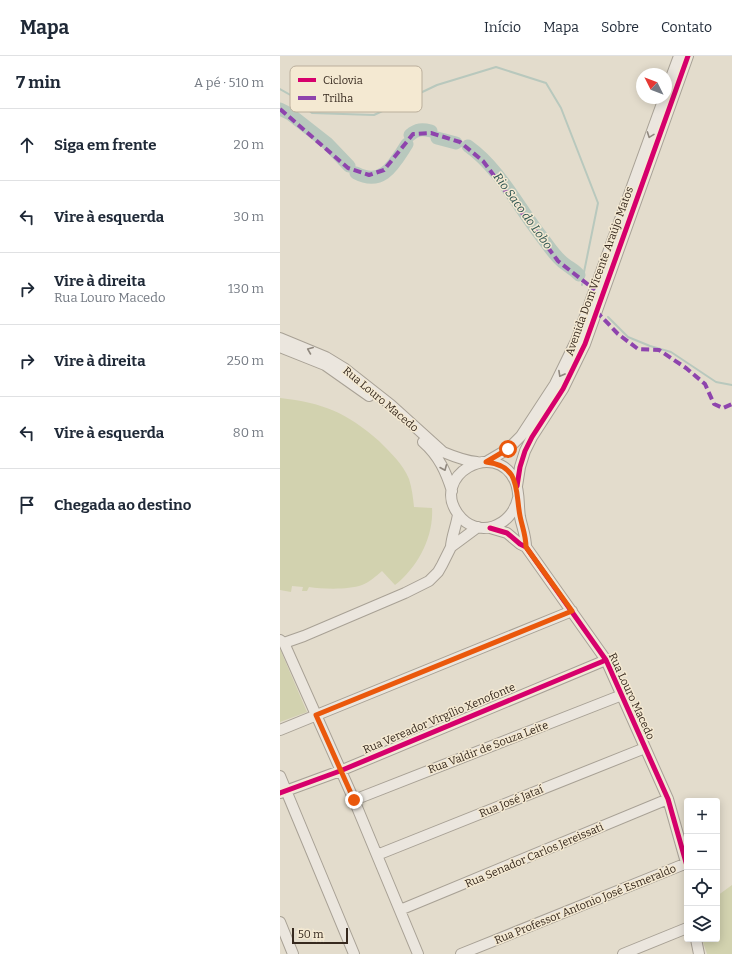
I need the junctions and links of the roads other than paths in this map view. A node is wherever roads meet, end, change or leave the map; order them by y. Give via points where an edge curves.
1 (679, 56) edge
2 (688, 56) edge
3 (672, 75) edge
4 (662, 104) edge
5 (280, 338) edge
6 (280, 347) edge
7 (482, 462) junction
8 (517, 486) junction
9 (452, 491) junction
10 (518, 498) junction
11 (458, 514) junction
12 (478, 527) junction
13 (490, 528) junction
14 (452, 547) junction
15 (526, 547) junction
16 (572, 611) junction
17 (282, 641) edge
18 (606, 660) junction
19 (622, 695) junction
20 (316, 715) junction
21 (280, 730) edge
22 (645, 748) junction
23 (340, 771) junction
24 (280, 776) edge
25 (283, 792) edge
26 (668, 799) junction
27 (354, 800) junction
28 (377, 855) junction
29 (684, 855) edge
30 (684, 866) edge
31 (400, 910) junction
32 (280, 922) edge
33 (684, 929) edge
34 (697, 942) edge
35 (293, 954) edge
36 (354, 954) edge
37 (418, 954) edge
38 (461, 954) edge
39 (623, 954) edge
40 (699, 954) edge

1 - 3 street
2 - 8 street, Avenida Dom Vicente Araújo Matos via 585,344 563,389 525,451
4 -> 7 street, Avenida Dom Vicente Araújo Matos via 568,361 521,436 508,449
7 -> 5 street, Rua Louro Macedo via 461,460 444,452 344,368 326,357
6 -> 9 street, Rua Louro Macedo via 325,365 386,410 438,457
7 - 8 street via 503,467 512,475
7 - 9 street via 468,467 459,475
8 - 10 street
9 - 11 street via 453,504
10 - 13 street via 511,515 502,523
10 - 15 street, Rua Louro Macedo
11 - 12 street via 467,523
11 - 14 street
12 - 13 street
12 - 14 street
13 - 15 street, Rua Louro Macedo via 507,533
14 - 17 street via 438,572 429,581 304,636
15 - 16 street, Rua Louro Macedo
16 - 18 street, Rua Louro Macedo
16 - 20 street
17 - 20 street
18 - 19 street, Rua Louro Macedo
18 - 23 street, Rua Vereador Virgílio Xenofonte
19 - 22 street, Rua Louro Macedo
19 - 27 street, Rua Valdir de Souza Leite
20 - 21 street
20 - 23 street
22 - 26 street, Rua Louro Macedo
22 - 28 street, Rua José Jataí
23 - 25 street, Rua Vereador Virgílio Xenofonte
23 - 27 street
24 - 25 street
25 - 36 street
26 - 29 street, Rua Louro Macedo
26 - 31 street, Rua Senador Carlos Jereissati
27 - 28 street
28 - 31 street
30 - 38 street, Rua Professor Antonio José Esmeraldo
31 - 37 street
32 - 35 street
33 - 39 street
34 - 40 street

